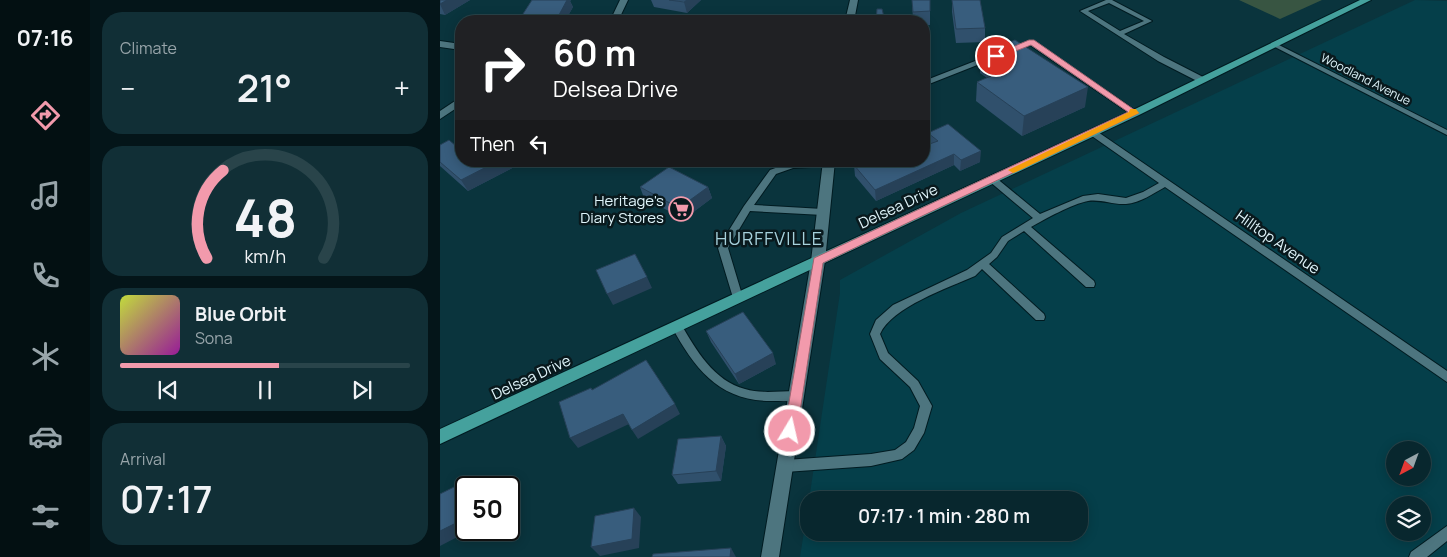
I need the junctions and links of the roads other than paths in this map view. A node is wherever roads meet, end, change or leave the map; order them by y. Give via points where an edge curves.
1 (624, 0) edge
2 (854, 0) edge
3 (1367, 0) edge
4 (617, 15) edge
5 (851, 15) edge
6 (1120, 33) junction
7 (440, 44) edge
8 (1275, 45) junction
9 (455, 46) edge
10 (1004, 52) edge
11 (996, 56) edge
12 (1202, 80) junction
13 (930, 82) edge
14 (455, 105) edge
15 (1135, 113) junction
16 (440, 116) edge
17 (1092, 132) junction
18 (1447, 133) edge
19 (787, 167) edge
20 (828, 167) edge
21 (992, 179) junction
22 (1165, 183) junction
23 (747, 208) junction
24 (823, 212) junction
25 (1039, 218) junction
26 (1024, 226) junction
27 (818, 261) junction
28 (983, 264) junction
29 (1090, 284) dead end
30 (738, 298) junction
31 (1040, 317) dead end
32 (677, 327) junction
33 (1447, 377) edge
34 (796, 396) junction
35 (440, 438) edge
36 (785, 466) junction
37 (1447, 533) edge
38 (770, 557) edge
39 (1416, 557) edge

1 - 4 main road
2 - 5 main road
3 - 8 main road, Delsea Drive
6 - 6 lane via 1104,24 1083,11 1109,1 1148,21
6 - 12 lane
7 - 9 main road
8 - 12 main road, Delsea Drive
8 - 18 lane, Woodland Avenue
10 - 15 lane via 1031,42
11 - 13 lane
12 - 15 main road, Delsea Drive
14 - 16 main road
15 - 17 main road, Delsea Drive
17 - 21 main road, Delsea Drive
17 - 22 lane, Hilltop Avenue
19 - 23 lane via 773,172
20 - 24 main road
21 - 25 lane
21 - 27 main road, Delsea Drive
22 - 25 lane via 1126,201 1098,197 1084,199
22 - 33 lane, Hilltop Avenue
23 - 24 lane
23 - 30 lane via 723,248
24 - 27 main road
25 - 26 lane
26 - 28 lane via 1005,239
26 - 29 lane
27 - 30 main road, Delsea Drive
27 - 34 main road
28 - 31 lane
28 - 36 lane via 971,273 897,308 880,323 875,334 884,356 914,384 926,406 920,429 910,446 898,455 871,460
30 - 32 main road, Delsea Drive
32 - 34 lane via 697,360 726,387 746,395
32 - 35 main road, Delsea Drive
34 - 36 main road
36 - 38 main road
37 - 39 lane

